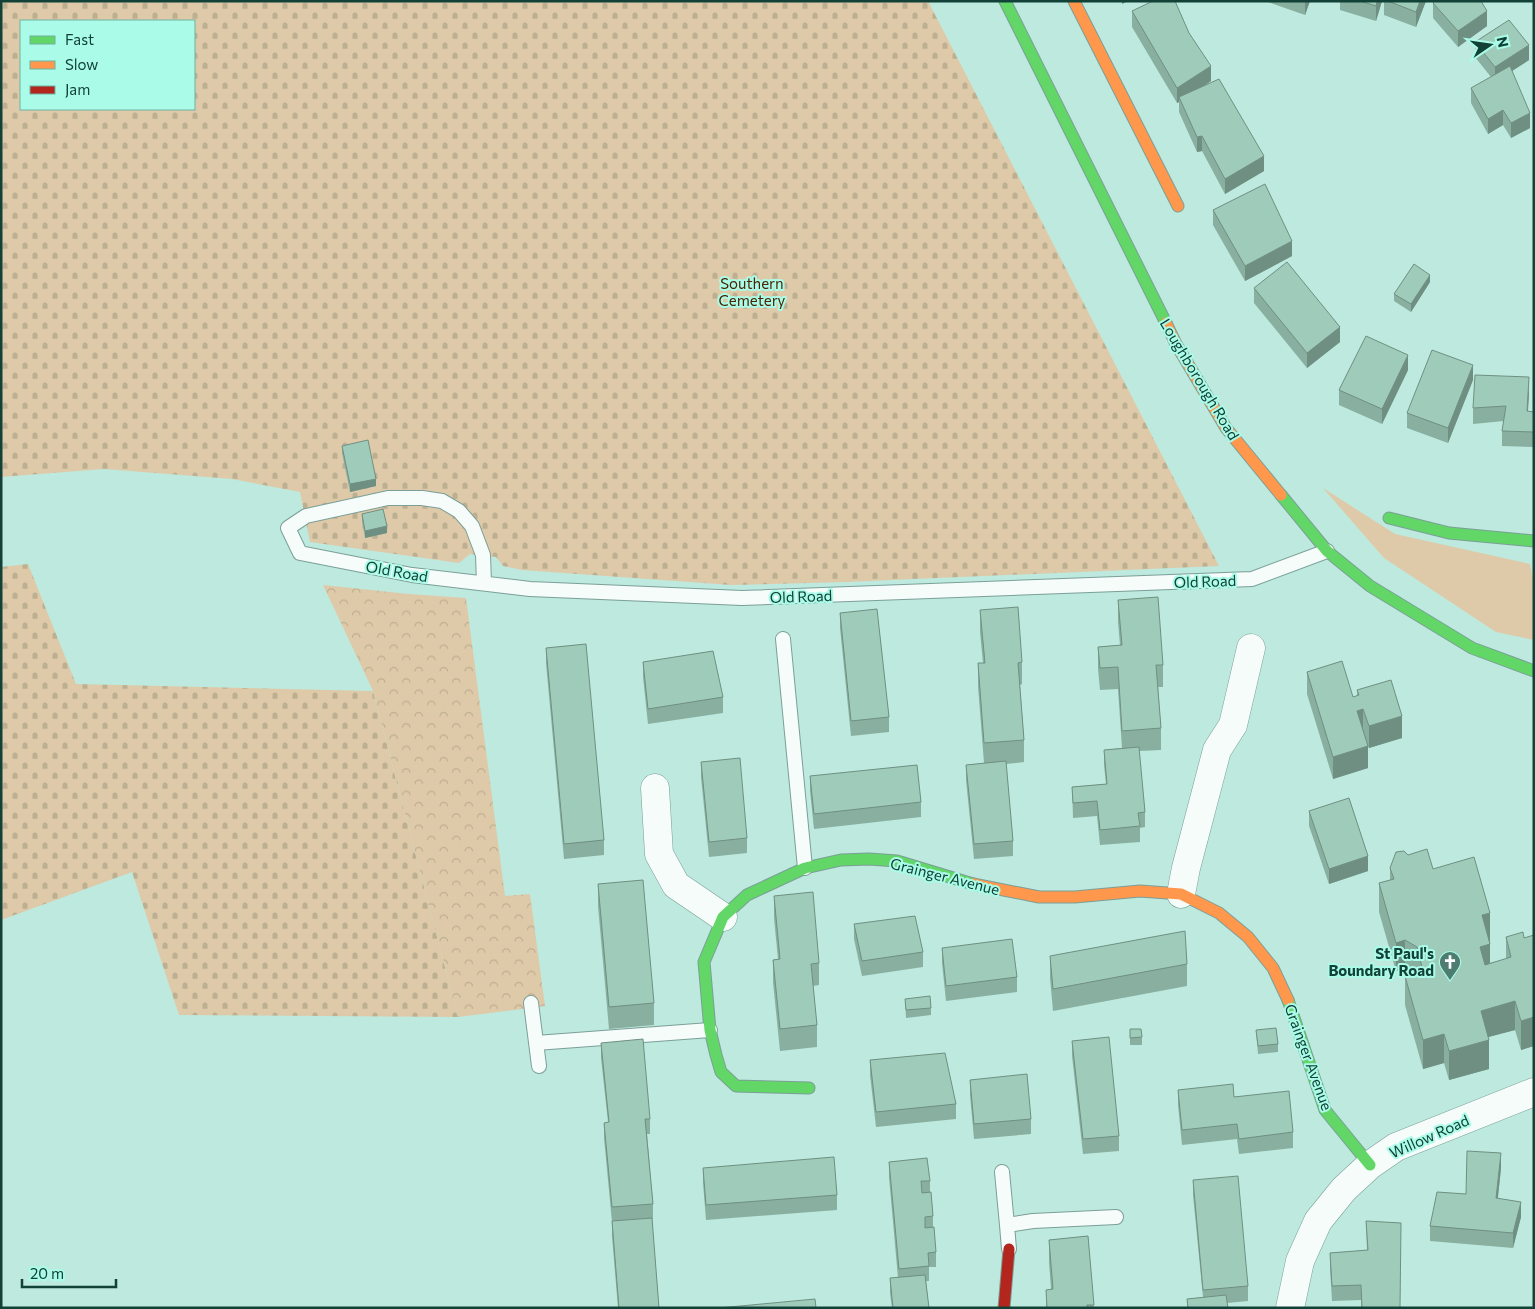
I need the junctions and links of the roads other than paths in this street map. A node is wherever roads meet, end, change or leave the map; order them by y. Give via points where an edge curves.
1 (1005, 1) edge
2 (1074, 1) edge
3 (1178, 206) dead end
4 (1389, 518) dead end
5 (1534, 541) edge
6 (1327, 551) junction
7 (484, 583) junction
8 (783, 639) dead end
9 (1251, 648) dead end
10 (1534, 671) edge
11 (655, 788) dead end
12 (805, 868) junction
13 (1182, 894) junction
14 (722, 917) junction
15 (531, 1003) dead end
16 (710, 1030) junction
17 (536, 1043) junction
18 (539, 1066) dead end
19 (808, 1088) dead end
20 (1534, 1092) edge
21 (1370, 1166) junction
22 (1002, 1172) dead end
23 (1116, 1217) dead end
24 (1007, 1225) junction
25 (1009, 1250) joint
26 (1004, 1308) edge
27 (1290, 1308) edge

1 - 6 street, Loughborough Road via 1176,344 1226,428
2 - 3 street
4 - 5 street via 1449,532
6 - 7 lane, Old Road via 1252,579 742,598 530,589
6 - 10 street, Loughborough Road via 1370,586 1472,648
7 - 7 lane, Old Road via 412,575 300,553 288,528 306,516 388,498 422,498 442,502 459,511 472,526 483,555
8 - 12 lane
9 - 13 street via 1233,725 1217,750
11 - 14 street via 660,854 676,885
12 - 13 street, Grainger Avenue via 841,860 897,861 983,888 1040,898 1140,892
12 - 14 street, Grainger Avenue via 747,895
13 - 21 street, Grainger Avenue via 1218,913 1248,937 1273,968 1290,1003 1325,1110
14 - 16 street, Grainger Avenue via 704,962
15 - 17 lane
16 - 17 lane
16 - 19 street, Grainger Avenue via 721,1072 736,1086
17 - 18 lane
20 - 21 street, Willow Road via 1396,1148
21 - 27 street, Willow Road via 1318,1221 1300,1261
22 - 24 lane
23 - 24 lane
24 - 25 lane
25 - 26 street

